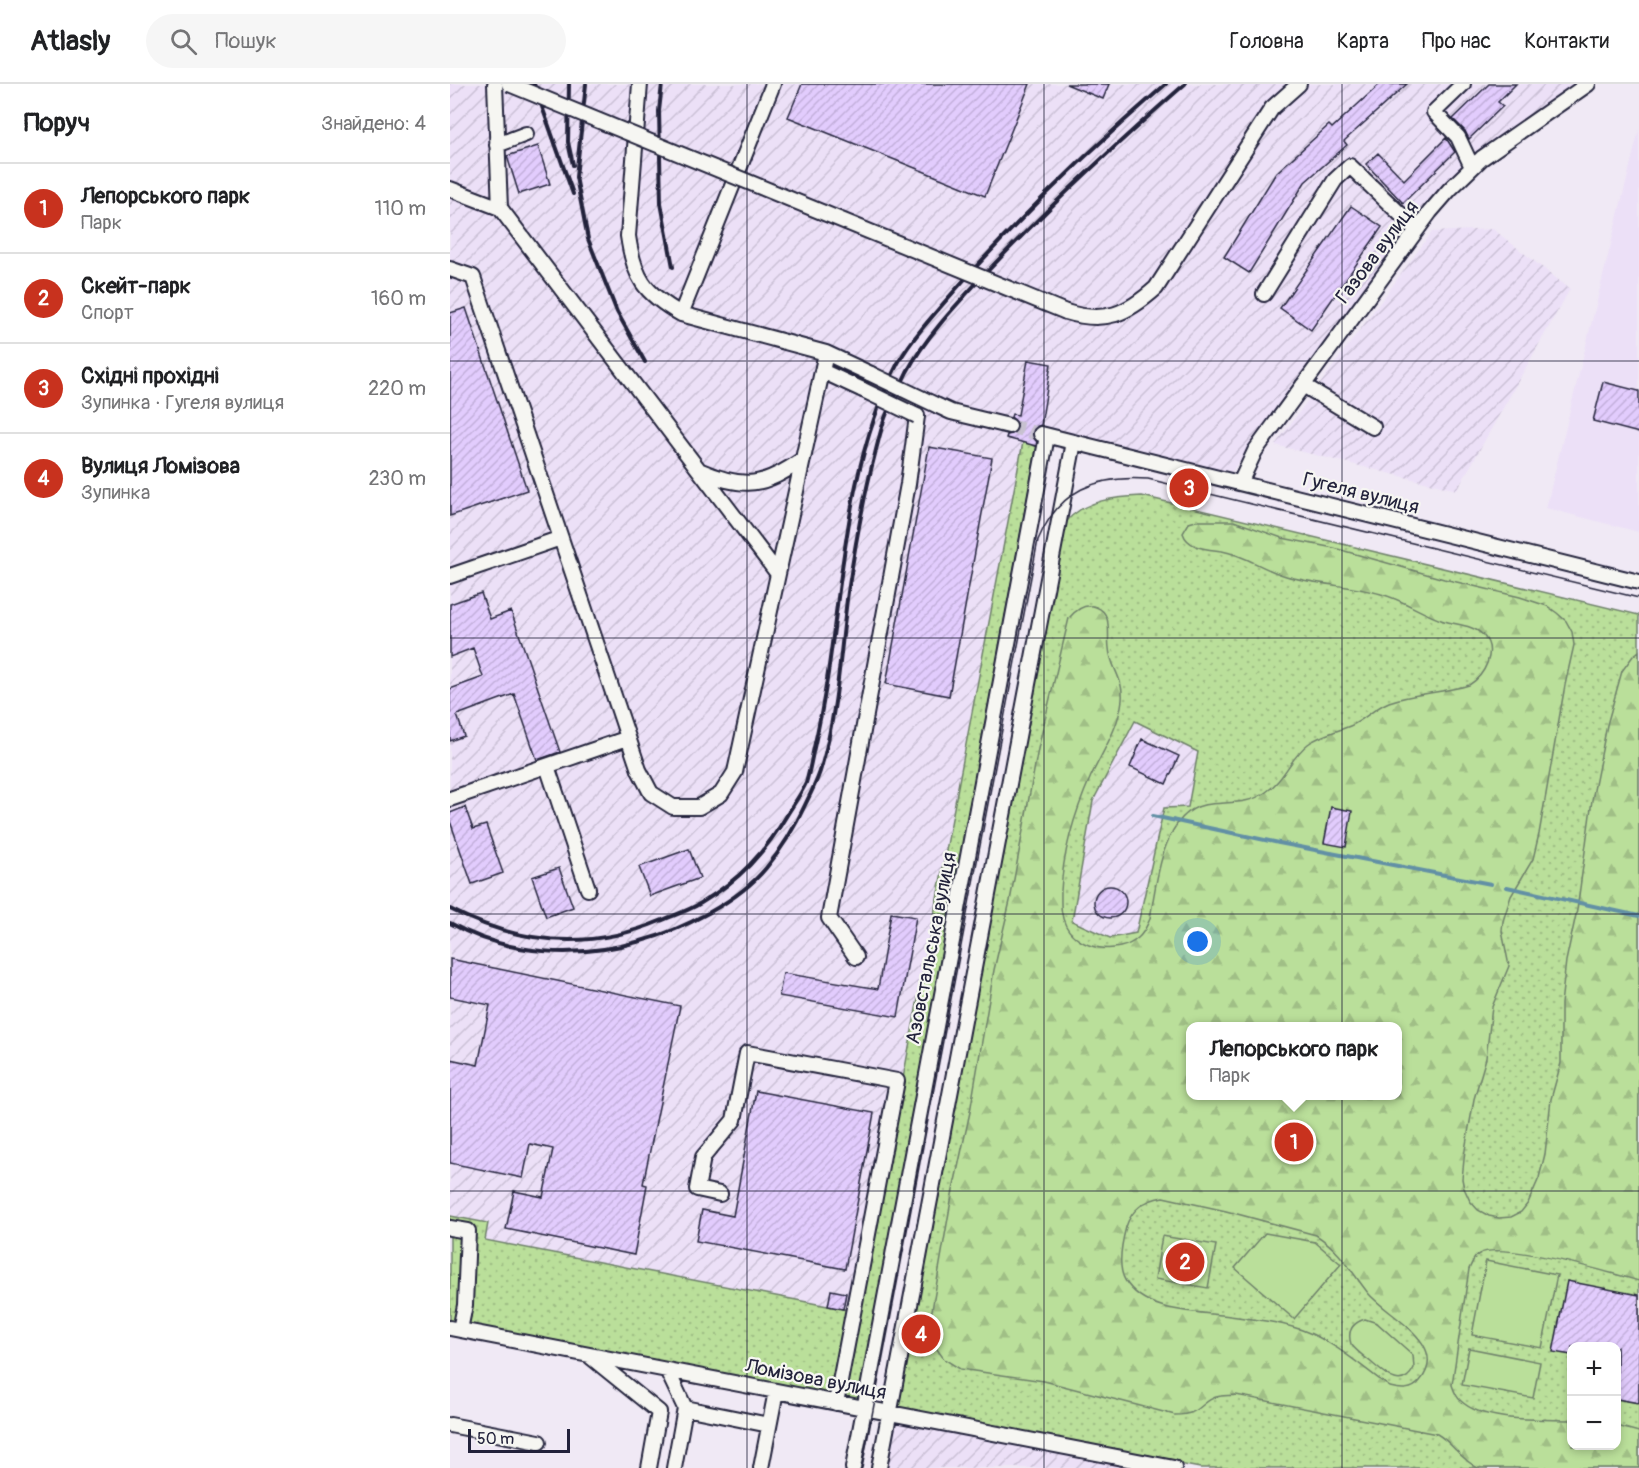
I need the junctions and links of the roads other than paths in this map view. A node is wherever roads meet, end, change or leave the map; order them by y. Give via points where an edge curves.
1 (495, 84) edge
2 (509, 84) edge
3 (640, 84) edge
4 (773, 84) edge
5 (1299, 84) edge
6 (1463, 84) edge
7 (1588, 84) edge
8 (1570, 89) edge
9 (526, 134) dead end
10 (497, 145) junction
11 (1472, 167) junction
12 (450, 189) edge
13 (500, 208) junction
14 (1417, 230) junction
15 (450, 268) edge
16 (1264, 294) dead end
17 (681, 314) junction
18 (826, 353) junction
19 (822, 371) junction
20 (1303, 385) junction
21 (1009, 426) tunnel mouth
22 (1373, 427) dead end
23 (1043, 435) joint
24 (1074, 442) junction
25 (802, 460) junction
26 (700, 470) junction
27 (1240, 483) junction
28 (561, 538) junction
29 (778, 574) junction
30 (450, 576) edge
31 (1639, 582) edge
32 (628, 738) junction
33 (547, 766) junction
34 (450, 799) edge
35 (588, 888) dead end
36 (856, 957) dead end
37 (720, 1194) dead end
38 (450, 1228) edge
39 (455, 1329) edge
40 (589, 1355) junction
41 (667, 1370) junction
42 (776, 1391) junction
43 (836, 1403) junction
44 (685, 1408) junction
45 (864, 1408) junction
46 (890, 1413) junction
47 (450, 1425) edge
48 (769, 1425) junction
49 (539, 1443) dead end
50 (649, 1468) edge
51 (674, 1468) edge
52 (761, 1468) edge
53 (853, 1468) edge
54 (879, 1468) edge
55 (1174, 1468) edge

1 - 10 street
2 - 5 street, bridge via 1066,312 1095,317 1115,315 1137,305 1156,288 1272,108
3 - 17 street via 628,236 631,261 642,284 659,302
4 - 17 street
6 - 11 street via 1434,112 1458,137
7 - 8 street, Газова вулиця
8 - 11 street, Газова вулиця
9 - 10 street
10 - 13 street
11 - 14 street, Газова вулиця
12 - 13 street
13 - 26 street
14 - 16 street via 1350,166 1335,180
14 - 20 street, Газова вулиця
15 - 28 street via 472,277
17 - 18 street
18 - 19 street
18 - 21 street, bridge via 951,412
19 - 25 street
19 - 36 street, bridge via 917,416 830,918
20 - 22 street
20 - 27 street, Газова вулиця via 1255,451
23 - 24 street, Гугеля вулиця
23 - 45 street, Азовстальська вулиця
24 - 27 street, Гугеля вулиця
24 - 46 street
25 - 26 street via 779,476 753,483 725,481
25 - 29 street
26 - 29 street
27 - 31 street, Гугеля вулиця
28 - 30 street
28 - 32 street
29 - 32 street via 735,772 721,794 699,807 673,807 651,793
32 - 33 street
33 - 34 street
33 - 35 street
37 - 43 street via 697,1189 703,1157 734,1120 747,1053 897,1081
38 - 39 street via 468,1231 465,1305
39 - 40 street, Ломізова вулиця
40 - 41 street, Ломізова вулиця
40 - 50 street via 659,1412
41 - 42 street, Ломізова вулиця
41 - 44 street
42 - 43 street, Ломізова вулиця
42 - 48 street
43 - 45 street, Ломізова вулиця
44 - 48 street
44 - 51 street
45 - 46 street, Ломізова вулиця
45 - 53 street, Азовстальська вулиця
46 - 54 street
46 - 55 street, Ломізова вулиця
47 - 49 street
48 - 52 street

